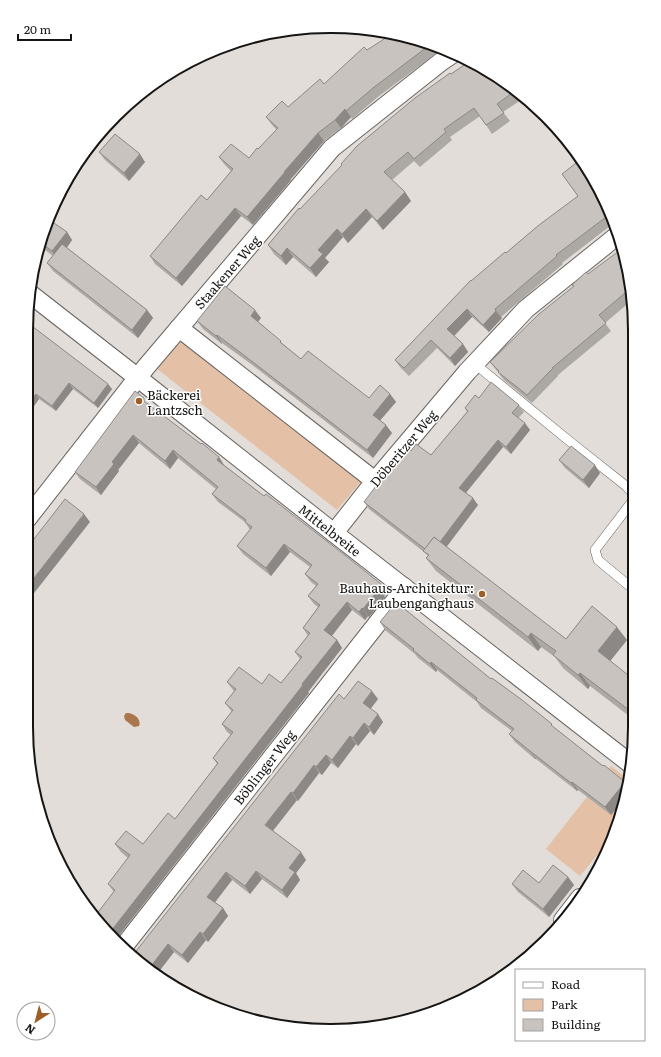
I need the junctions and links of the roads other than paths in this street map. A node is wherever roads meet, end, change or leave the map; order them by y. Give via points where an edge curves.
1 (447, 57) edge
2 (613, 239) edge
3 (35, 298) edge
4 (179, 328) junction
5 (475, 364) junction
6 (138, 378) junction
7 (375, 481) junction
8 (628, 488) edge
9 (628, 506) edge
10 (33, 511) edge
11 (334, 533) junction
12 (628, 585) edge
13 (404, 587) junction
14 (626, 760) edge
15 (126, 943) edge

1 - 4 street, Staakener Weg via 332,148
2 - 5 street, Döberitzer Weg via 526,309
3 - 6 street, Mittelbreite
4 - 6 street, Staakener Weg
4 - 7 street
5 - 7 street, Döberitzer Weg
5 - 8 lane
6 - 10 street, Staakener Weg
6 - 11 street, Mittelbreite
7 - 11 street, Döberitzer Weg
9 - 12 lane via 595,550 598,560
11 - 13 street, Mittelbreite
13 - 14 street, Mittelbreite
13 - 15 street, Böblinger Weg

